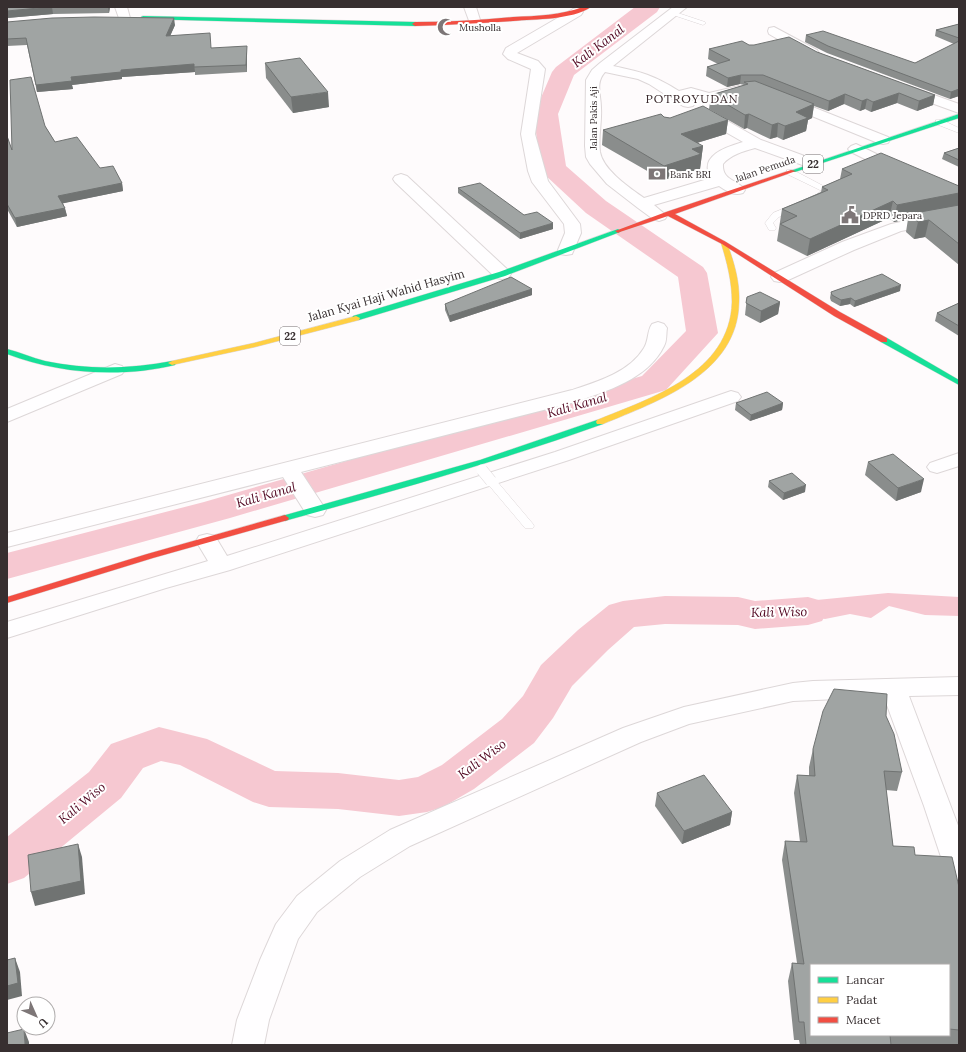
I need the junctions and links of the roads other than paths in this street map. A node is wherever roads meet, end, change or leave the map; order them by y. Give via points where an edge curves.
1 (470, 7) edge
2 (582, 9) edge
3 (676, 10) edge
4 (120, 14) edge
5 (475, 23) junction
6 (703, 23) dead end
7 (774, 31) dead end
8 (821, 57) edge
9 (602, 68) junction
10 (894, 85) edge
11 (752, 89) edge
12 (770, 94) edge
13 (677, 96) junction
14 (959, 109) edge
15 (703, 113) junction
16 (959, 116) edge
17 (688, 118) edge
18 (939, 122) junction
19 (959, 131) edge
20 (883, 140) junction
21 (756, 143) junction
22 (856, 149) junction
23 (813, 164) junction
24 (790, 172) junction
25 (912, 176) edge
26 (401, 179) dead end
27 (721, 180) junction
28 (737, 190) junction
29 (642, 204) junction
30 (959, 215) edge
31 (658, 217) junction
32 (772, 228) dead end
33 (724, 244) junction
34 (572, 247) junction
35 (502, 274) junction
36 (780, 277) junction
37 (658, 328) dead end
38 (7, 351) edge
39 (115, 370) junction
40 (959, 383) edge
41 (732, 397) dead end
42 (7, 416) edge
43 (959, 459) edge
44 (479, 467) junction
45 (937, 468) dead end
46 (288, 470) junction
47 (315, 510) junction
48 (529, 526) dead end
49 (7, 540) edge
50 (207, 541) junction
51 (222, 565) junction
52 (7, 600) edge
53 (7, 630) edge
54 (959, 686) edge
55 (893, 688) junction
56 (959, 869) edge
57 (248, 1045) edge

1 - 5 street
2 - 5 main road
2 - 34 street via 511,51 510,54 534,64 538,69 528,134 540,182 572,224
3 - 6 lane
3 - 9 street, Jalan Pakis Aji
4 - 5 main road via 384,24
7 - 8 street
9 - 13 street via 642,76
9 - 29 street, Jalan Pakis Aji via 596,74 592,86 594,157 604,173
10 - 14 street
11 - 13 street via 709,97 691,92
12 - 20 street
13 - 15 street
15 - 17 street
15 - 21 street
16 - 18 main road, Jalan Pemuda / 22
18 - 19 lane
18 - 20 main road, Jalan Pemuda / 22
20 - 22 main road, Jalan Pemuda / 22
21 - 23 street
21 - 27 street via 734,150 716,161 714,172
22 - 23 main road, Jalan Pemuda / 22
22 - 25 street
23 - 24 main road, Jalan Pemuda / 22
24 - 28 main road, Jalan Pemuda / 22
24 - 32 lane via 827,190 772,218 769,223
26 - 35 street
27 - 28 street
27 - 29 street
28 - 31 main road, Jalan Pemuda / 22
29 - 31 street, Jalan Pakis Aji
30 - 36 street via 897,227
31 - 33 main road
31 - 34 main road, 22
33 - 36 main road
33 - 44 main road via 733,271 736,315 727,341 710,363 681,385 596,424
34 - 35 main road, Jalan Kyai Haji Wahid Hasyim / 22
35 - 39 main road, Jalan Kyai Haji Wahid Hasyim / 22 via 255,345 165,365
36 - 40 main road via 838,314
37 - 46 street via 656,345 650,355 628,373 592,390
38 - 39 main road, Jalan Kyai Haji Wahid Hasyim / 22 via 57,366
39 - 42 street
41 - 51 street via 562,456
43 - 45 street
44 - 47 main road
44 - 48 lane, bridge
46 - 47 street
46 - 49 street
47 - 50 main road
50 - 51 street
50 - 52 main road
51 - 53 street
54 - 55 street
55 - 56 street
55 - 57 street via 793,692 684,716 632,735 400,838 350,869 307,904 286,933 253,1020

